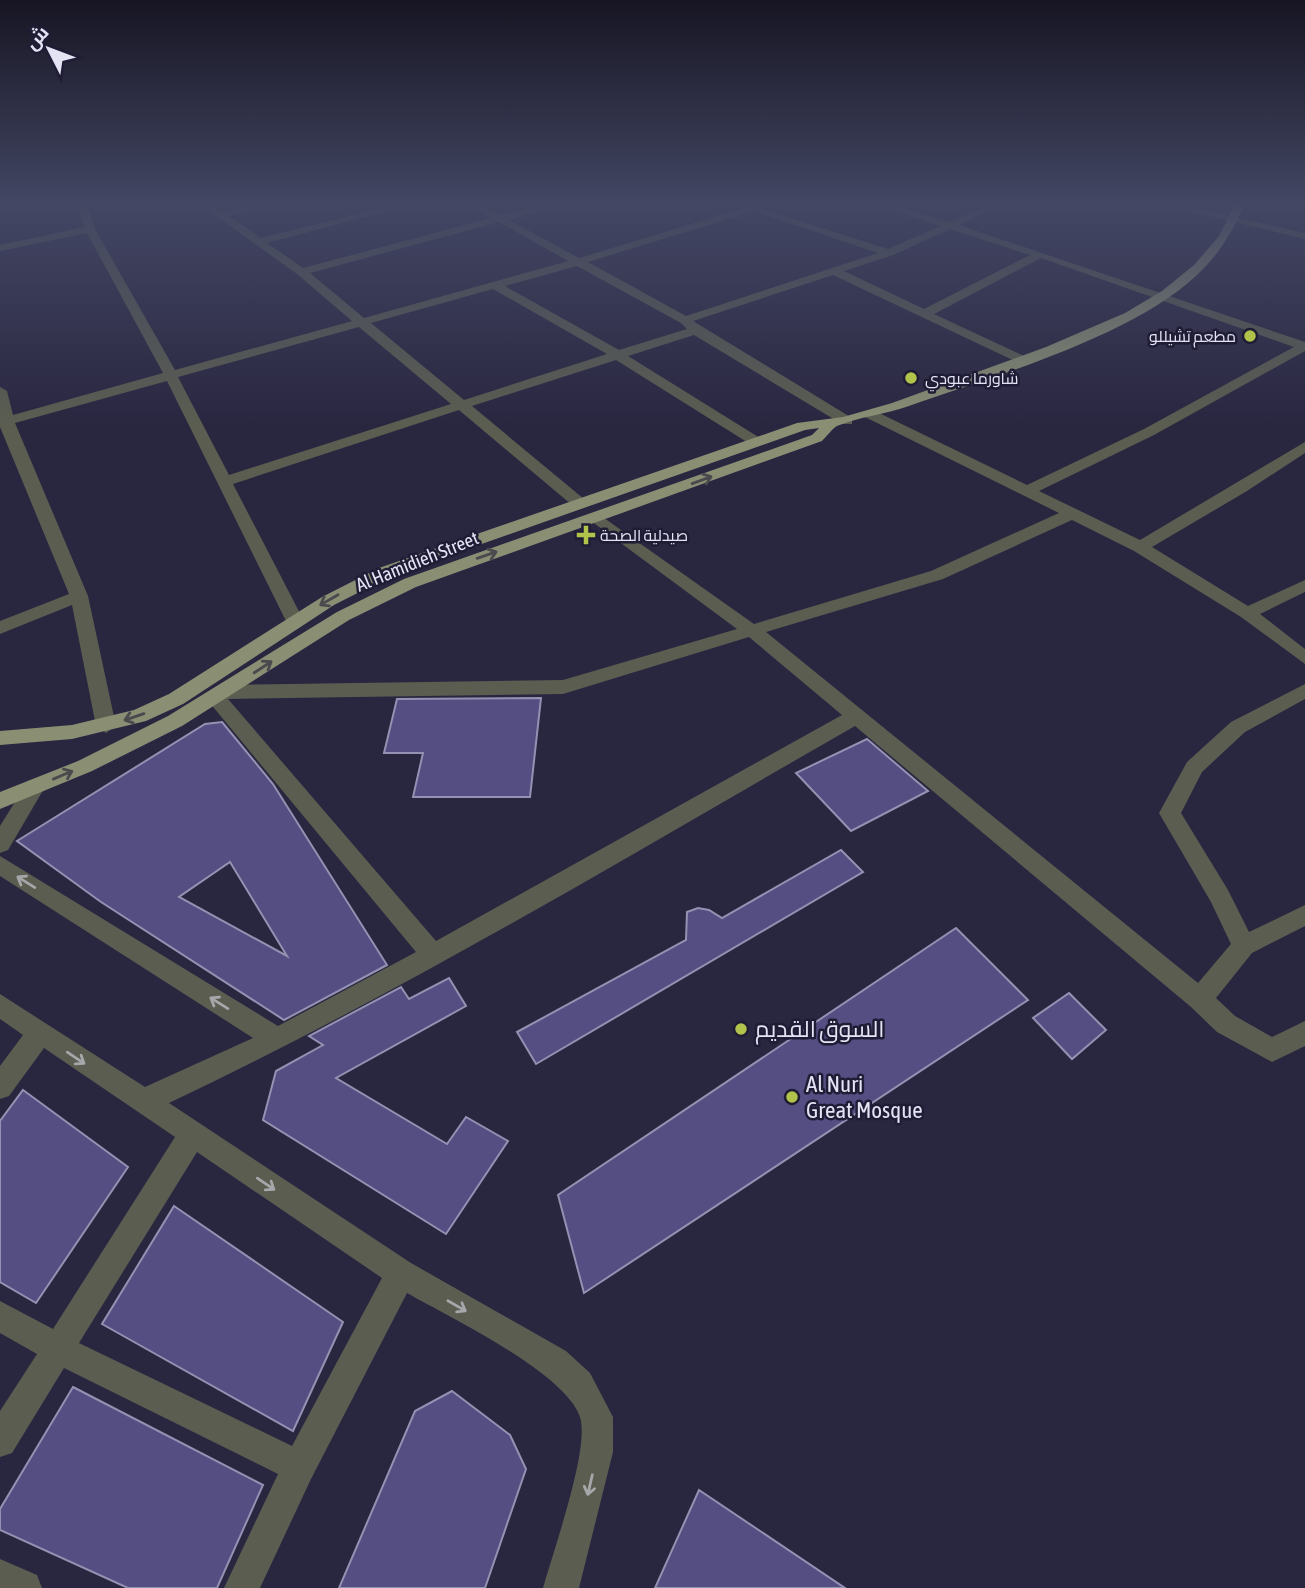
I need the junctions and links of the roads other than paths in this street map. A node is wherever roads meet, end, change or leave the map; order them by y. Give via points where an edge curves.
1 (116, 276) edge
2 (306, 276) edge
3 (523, 276) edge
4 (602, 276) edge
5 (825, 276) edge
6 (845, 276) edge
7 (998, 276) edge
8 (1105, 276) edge
9 (1188, 276) edge
10 (493, 284) junction
11 (1163, 296) junction
12 (925, 314) junction
13 (360, 322) junction
14 (690, 325) junction
15 (1305, 346) edge
16 (618, 355) junction
17 (1021, 360) junction
18 (170, 374) junction
19 (0, 391) edge
20 (461, 407) junction
21 (870, 414) junction
22 (4, 422) edge
23 (839, 422) junction
24 (755, 441) junction
25 (1305, 446) edge
26 (226, 481) junction
27 (1027, 492) junction
28 (578, 502) junction
29 (1070, 514) junction
30 (597, 518) junction
31 (1140, 547) junction
32 (1305, 585) edge
33 (79, 596) junction
34 (1247, 613) junction
35 (295, 621) junction
36 (0, 628) edge
37 (754, 632) junction
38 (1305, 658) edge
39 (1305, 691) edge
40 (220, 695) junction
41 (856, 716) junction
42 (106, 726) junction
43 (2, 741) edge
44 (35, 787) junction
45 (0, 801) edge
46 (0, 844) edge
47 (0, 865) edge
48 (1305, 915) edge
49 (1244, 946) junction
50 (433, 955) junction
51 (1200, 999) junction
52 (0, 1005) edge
53 (1305, 1033) edge
54 (39, 1034) junction
55 (276, 1039) junction
56 (0, 1087) edge
57 (142, 1102) junction
58 (192, 1135) junction
59 (401, 1273) junction
60 (0, 1316) edge
61 (56, 1348) junction
62 (0, 1441) edge
63 (299, 1467) junction
64 (0, 1577) edge
65 (24, 1588) edge
66 (242, 1588) edge
67 (561, 1588) edge

1 - 18 street
2 - 13 street
3 - 10 street
4 - 14 street
5 - 14 street
6 - 12 street
7 - 12 street
8 - 11 street
9 - 11 main road, Al Hamidieh Street
10 - 13 street
10 - 16 street
11 - 15 street
11 - 17 main road, Al Hamidieh Street via 1098,330
12 - 17 street
13 - 18 street
13 - 20 street
14 - 16 street
14 - 23 street
15 - 27 street via 1149,432
16 - 20 street
16 - 24 street
17 - 21 main road, Al Hamidieh Street
18 - 22 street
18 - 26 street
19 - 22 street
20 - 26 street
20 - 28 street
21 - 23 main road, Al Hamidieh Street
21 - 27 street
22 - 33 street
23 - 24 main road, Al Hamidieh Street via 802,426
30 -> 23 main road, Al Hamidieh Street via 817,438
24 - 28 main road, Al Hamidieh Street
25 - 31 street
26 - 35 street
27 - 29 street
28 -> 35 main road, Al Hamidieh Street via 385,572
29 - 31 street
29 - 37 street via 937,575
30 - 37 street
40 -> 30 main road, Al Hamidieh Street via 373,599
31 - 34 street
32 - 34 street
33 - 36 street
33 - 42 street
34 - 38 street
35 -> 42 main road, Al Hamidieh Street via 176,699
37 - 40 street via 563,687
37 - 41 street
39 - 49 street via 1238,727 1194,767 1170,813
44 -> 40 main road, Al Hamidieh Street via 132,744
40 - 50 street
41 - 50 street
41 - 51 street
42 - 43 main road, Al Hamidieh Street
44 - 45 main road, Al Hamidieh Street
44 - 46 street
55 -> 47 street
48 - 49 street
49 - 51 street
50 - 55 street
51 - 53 street via 1226,1024 1272,1050
52 - 54 street
54 - 56 street
54 -> 57 street
55 - 57 street
57 - 58 street
58 -> 59 street
58 - 61 street
59 - 63 street
59 -> 67 street via 555,1362 579,1384 597,1417 592,1479
60 - 61 street
61 - 62 street
61 - 63 street
63 - 66 street
64 - 65 street

